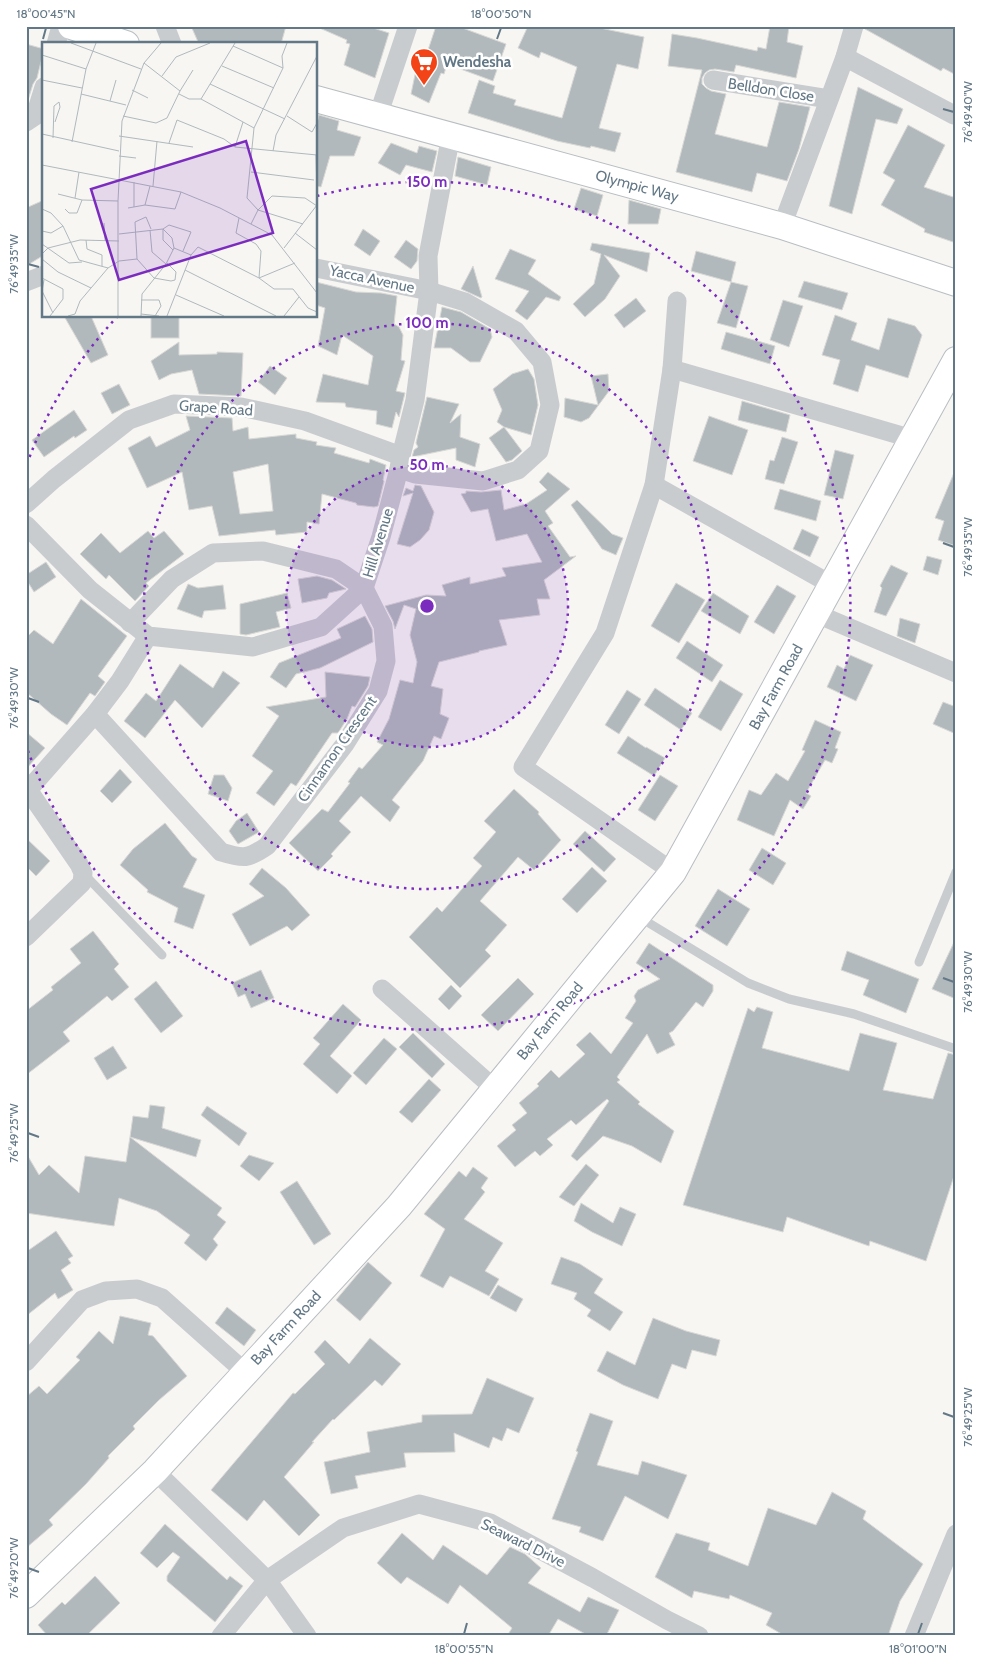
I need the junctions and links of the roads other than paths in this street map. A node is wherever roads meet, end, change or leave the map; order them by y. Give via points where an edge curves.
1 (61, 26) edge
2 (71, 26) edge
3 (166, 26) edge
4 (408, 26) edge
5 (854, 26) edge
6 (57, 42) edge
7 (120, 42) edge
8 (171, 42) edge
9 (845, 57) junction
10 (713, 80) dead end
11 (42, 93) edge
12 (829, 99) junction
13 (318, 100) edge
14 (954, 115) dead end
15 (378, 116) junction
16 (26, 122) edge
17 (451, 135) junction
18 (782, 226) junction
19 (318, 268) edge
20 (42, 275) edge
21 (26, 282) edge
22 (956, 283) edge
23 (429, 291) junction
24 (677, 300) dead end
25 (956, 360) edge
26 (672, 370) junction
27 (913, 439) junction
28 (400, 462) junction
29 (654, 485) junction
30 (26, 504) edge
31 (26, 525) edge
32 (832, 585) junction
33 (364, 588) junction
34 (817, 614) junction
35 (130, 623) junction
36 (148, 636) junction
37 (956, 672) edge
38 (95, 714) junction
39 (27, 788) edge
40 (673, 872) junction
41 (956, 872) edge
42 (83, 873) junction
43 (637, 916) junction
44 (26, 937) edge
45 (162, 955) dead end
46 (919, 962) dead end
47 (382, 989) dead end
48 (956, 1049) edge
49 (495, 1089) junction
50 (26, 1362) edge
51 (246, 1372) junction
52 (155, 1471) junction
53 (955, 1535) edge
54 (267, 1580) junction
55 (26, 1595) edge
56 (663, 1628) edge
57 (221, 1636) edge
58 (307, 1636) edge
59 (699, 1636) edge
60 (914, 1636) edge

1 - 6 street
2 - 7 street
3 - 8 street
4 - 15 street
5 - 9 street
9 - 12 street
9 - 14 street
10 - 12 street, Belldon Close
11 - 16 street via 35,116
12 - 18 street
13 - 15 street, Olympic Way
15 - 17 street, Olympic Way
17 - 18 street, Olympic Way
17 - 23 street, Hill Avenue via 428,256
18 - 22 street, Olympic Way
19 - 23 street, Yacca Avenue
20 - 21 street
23 - 28 street, Hill Avenue via 415,400
23 - 28 street, Yacca Avenue via 465,302 516,331 542,362 550,405 539,452 518,470 483,481 415,474
24 - 26 street
25 - 27 street, Bay Farm Road
26 - 27 street
26 - 29 street
27 - 32 street, Bay Farm Road
28 - 30 street, Grape Road via 306,421 241,407 174,404 129,420
28 - 33 street, Hill Avenue
29 - 32 street
29 - 40 street via 604,633 523,767
31 - 35 street, Hill Avenue via 90,590
32 - 34 street, Bay Farm Road
33 - 35 street via 336,569 263,551 213,553 172,579
33 - 36 street, Hill Avenue via 321,627 253,647
33 - 38 street, Cinnamon Crescent via 382,626 386,660 378,691 345,744 268,846 251,857 235,857 221,852
34 - 37 street
34 - 40 street, Bay Farm Road
35 - 36 street, Hill Avenue
36 - 38 street
38 - 39 street
39 - 42 street
40 - 43 street, Bay Farm Road
41 - 46 lane
42 - 44 street via 82,883
42 - 45 lane
43 - 48 lane via 748,983 789,999 854,1014
43 - 49 street, Bay Farm Road
47 - 49 street
49 - 51 street, Bay Farm Road via 398,1206
50 - 51 street via 82,1300 106,1291 137,1289 162,1298
51 - 52 street, Bay Farm Road
52 - 54 street
52 - 55 street, Bay Farm Road
53 - 60 street
54 - 56 street, Seaward Drive via 343,1528 418,1504 490,1523 593,1578
54 - 57 street, Seaward Drive
54 - 58 street
56 - 59 street, Seaward Drive

